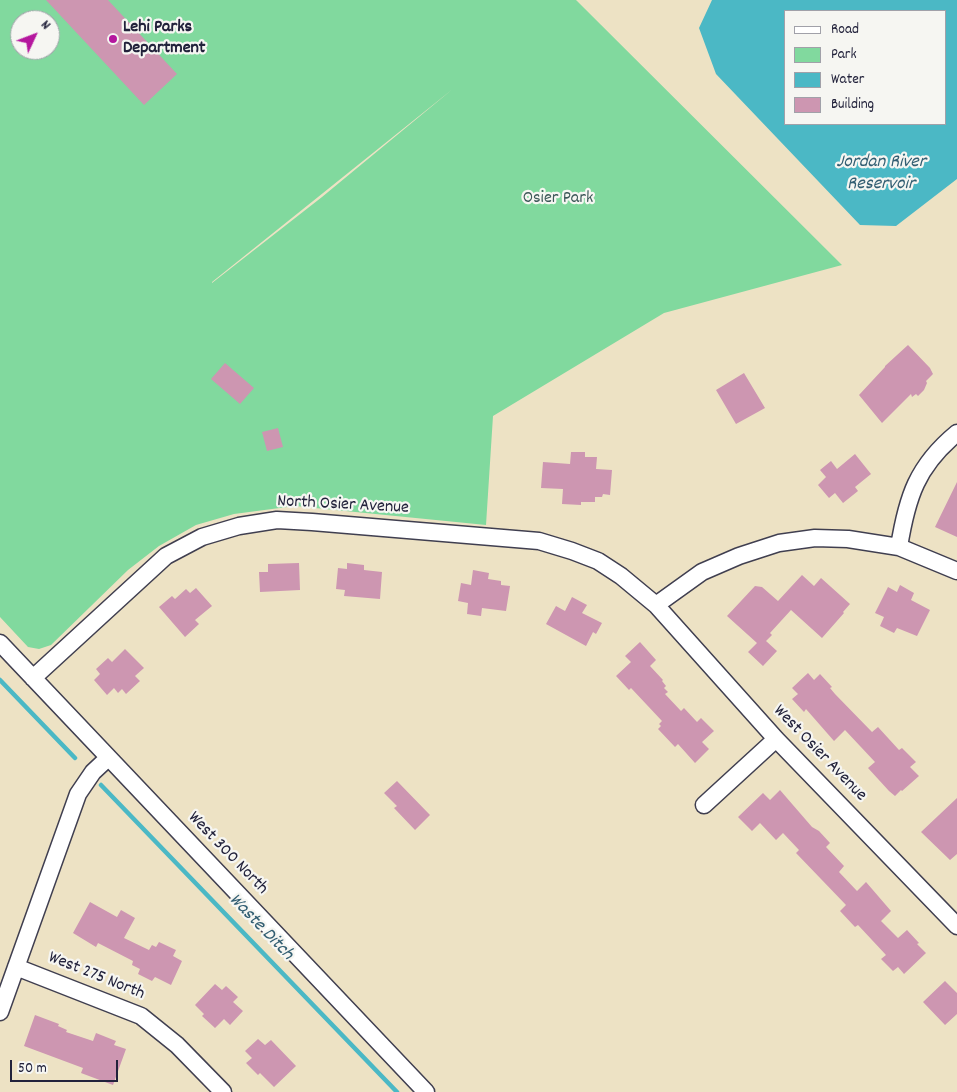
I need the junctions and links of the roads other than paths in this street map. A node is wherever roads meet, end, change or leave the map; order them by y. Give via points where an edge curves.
1 (957, 434) edge
2 (900, 547) junction
3 (957, 571) edge
4 (656, 605) junction
5 (0, 643) edge
6 (33, 678) junction
7 (776, 739) junction
8 (108, 758) junction
9 (704, 805) dead end
10 (957, 926) edge
11 (16, 967) junction
12 (0, 1012) edge
13 (223, 1092) edge
14 (426, 1092) edge

1 - 2 street via 925,466 914,486 903,521
2 - 3 street
2 - 4 street via 848,539 815,538 779,543 702,572
4 - 6 street, North Osier Avenue via 598,561 539,541 276,520 202,537 166,556
4 - 7 street, West Osier Avenue
5 - 6 street, West 300 North
6 - 8 street, West 300 North
7 - 9 street
7 - 10 street, West Osier Avenue
8 - 11 street via 93,772 78,794
8 - 14 street, West 300 North
11 - 12 street
11 - 13 street, West 275 North via 141,1016 177,1045

